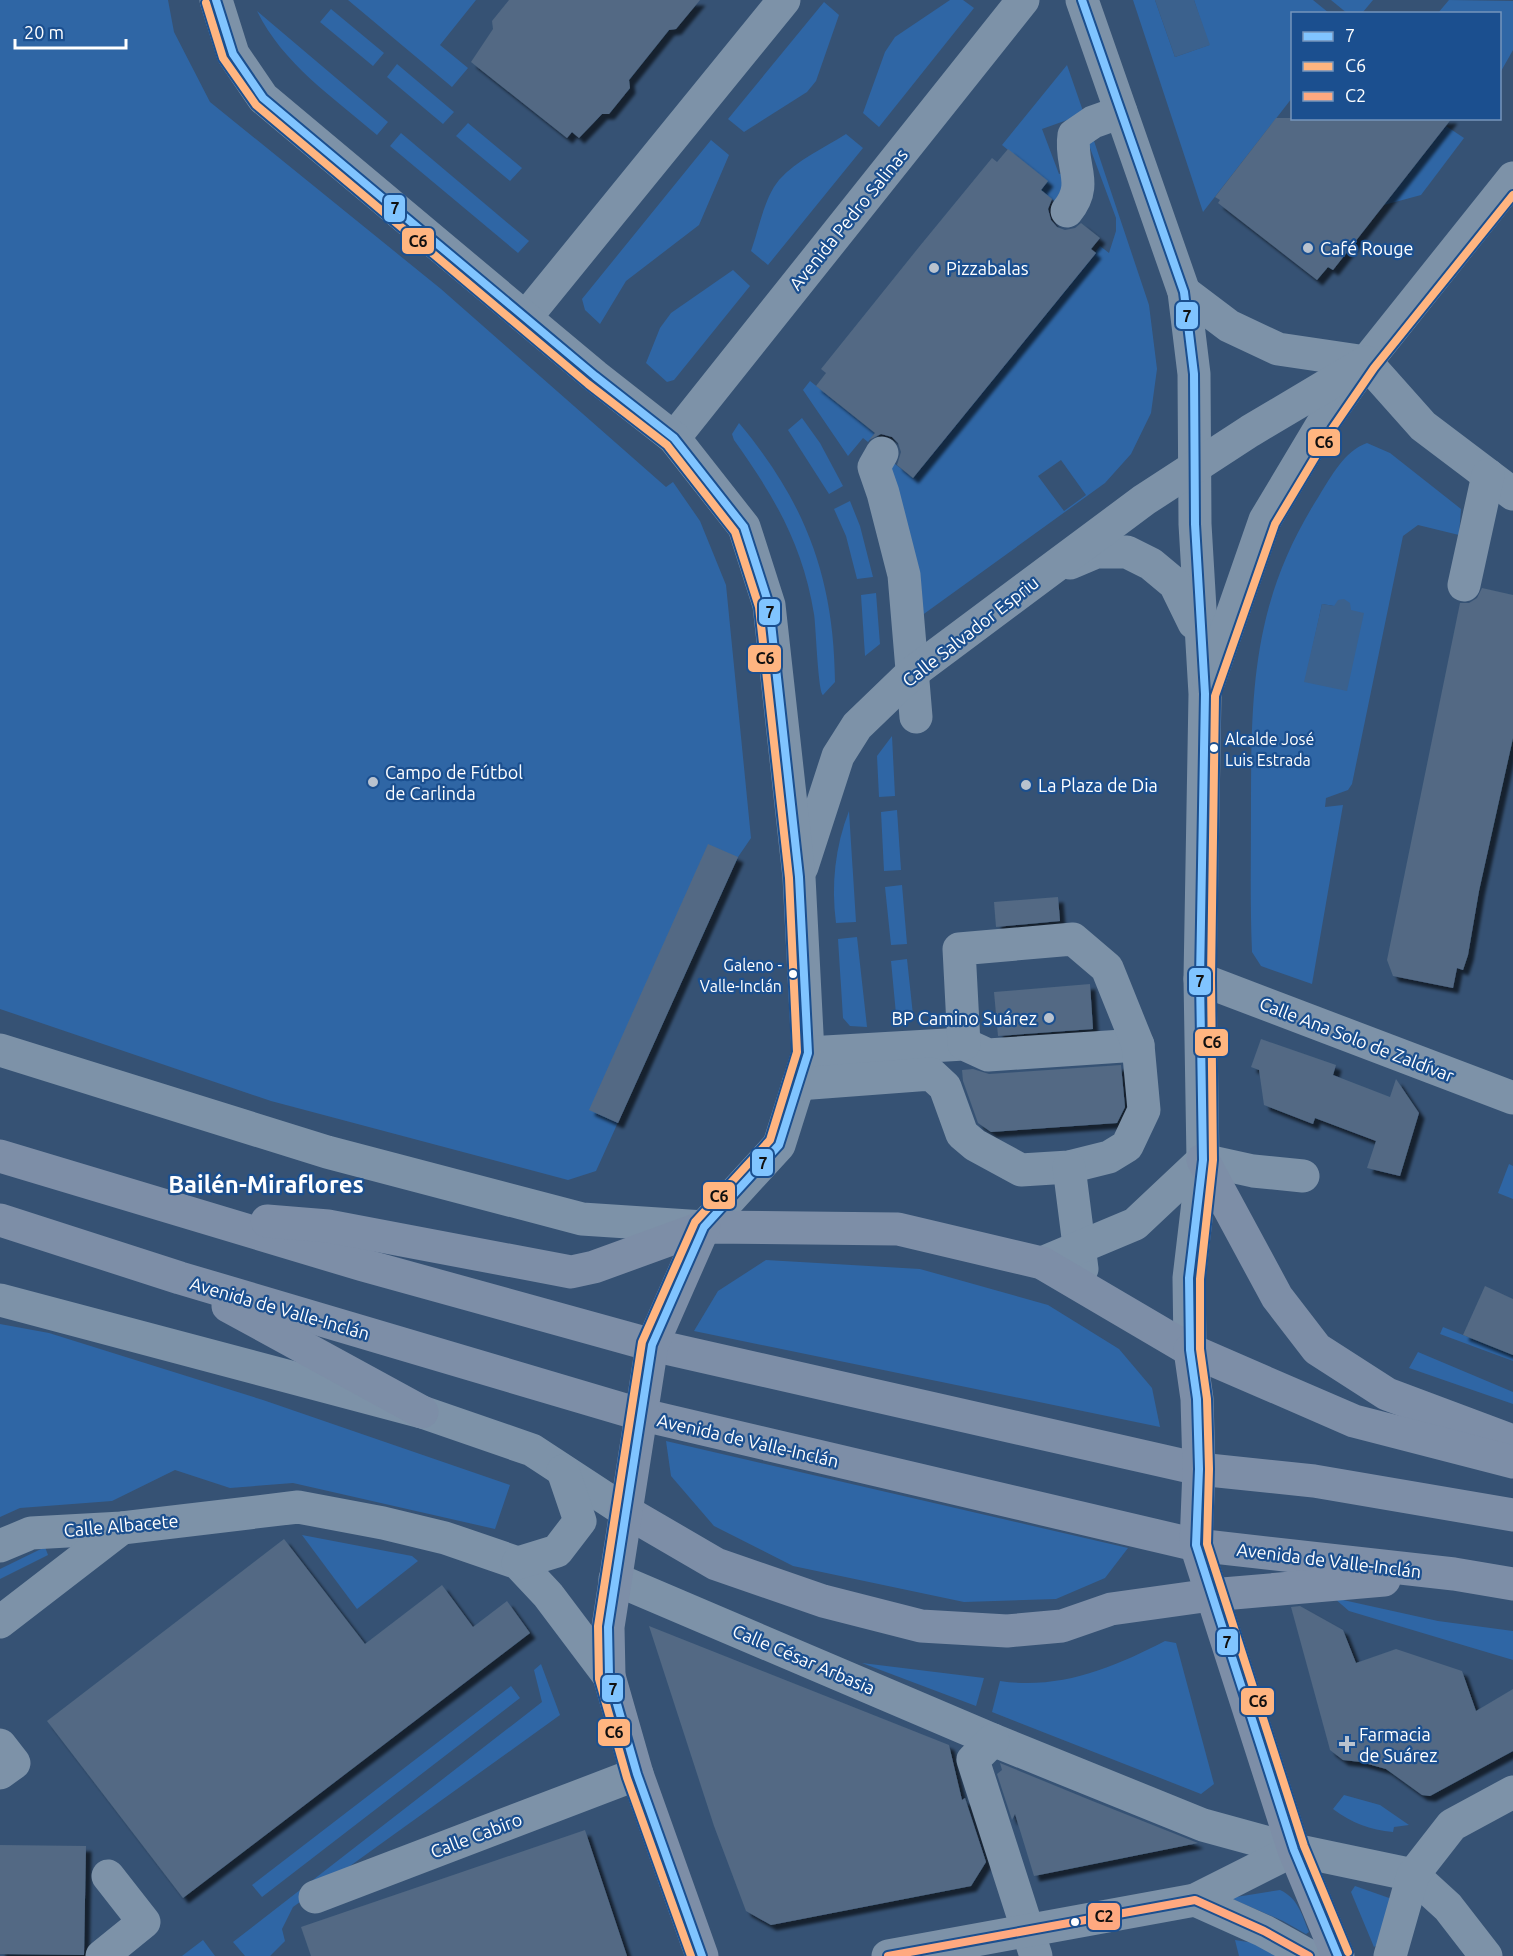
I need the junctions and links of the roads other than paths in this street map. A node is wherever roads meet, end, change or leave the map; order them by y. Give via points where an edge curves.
1 (216, 0) edge
2 (784, 0) edge
3 (1023, 0) edge
4 (1082, 0) edge
5 (1122, 112) junction
6 (1513, 178) edge
7 (1066, 211) dead end
8 (1184, 292) junction
9 (526, 317) junction
10 (1366, 362) junction
11 (674, 438) junction
12 (882, 453) dead end
13 (1194, 468) junction
14 (1488, 475) junction
15 (1513, 494) edge
16 (1045, 574) junction
17 (1464, 585) dead end
18 (1201, 639) junction
19 (912, 673) junction
20 (1205, 694) junction
21 (916, 717) dead end
22 (799, 877) junction
23 (1200, 979) junction
24 (964, 1044) junction
25 (1138, 1045) junction
26 (0, 1050) edge
27 (808, 1053) junction
28 (798, 1084) junction
29 (1513, 1098) edge
30 (0, 1156) edge
31 (1203, 1161) junction
32 (1070, 1167) junction
33 (1303, 1176) dead end
34 (196, 1215) junction
35 (0, 1220) edge
36 (704, 1227) junction
37 (1079, 1250) junction
38 (1042, 1263) junction
39 (180, 1278) junction
40 (1085, 1289) junction
41 (0, 1300) edge
42 (652, 1345) junction
43 (1190, 1350) junction
44 (422, 1412) junction
45 (639, 1414) junction
46 (1513, 1441) edge
47 (1513, 1462) edge
48 (1198, 1469) junction
49 (563, 1471) junction
50 (625, 1511) junction
51 (1513, 1515) edge
52 (122, 1528) junction
53 (1196, 1545) junction
54 (0, 1546) edge
55 (518, 1563) junction
56 (1454, 1575) junction
57 (615, 1579) junction
58 (1513, 1584) edge
59 (1211, 1595) junction
60 (0, 1622) edge
61 (609, 1676) junction
62 (993, 1740) junction
63 (0, 1745) edge
64 (0, 1773) edge
65 (637, 1774) junction
66 (1513, 1792) edge
67 (1294, 1850) junction
68 (1413, 1875) junction
69 (108, 1876) dead end
70 (315, 1897) dead end
71 (1195, 1900) junction
72 (1032, 1944) edge
73 (102, 1956) edge
74 (702, 1956) edge
75 (888, 1956) edge
76 (1309, 1956) edge
77 (1338, 1956) edge
78 (1390, 1956) edge
79 (1486, 1956) edge

1 - 9 street via 233,54 263,98
2 - 9 street
3 - 11 street, Avenida Pedro Salinas
4 - 5 street
5 - 7 street via 1093,122 1074,135 1077,198
5 - 8 street
6 - 10 street
8 - 10 street via 1229,326 1278,349
8 - 13 street via 1194,374
9 - 11 street
10 - 13 street, Calle Salvador Espriu
10 - 14 street via 1423,426
10 - 20 street via 1323,423 1264,520
11 - 22 street via 744,527 769,605
12 - 19 street via 874,467 904,575
13 - 16 street, Calle Salvador Espriu
13 - 18 street
14 - 15 street
14 - 17 street
16 - 18 street, Calle Salvador Espriu via 1096,552 1127,552 1151,564 1175,584
16 - 19 street, Calle Salvador Espriu
18 - 20 street
19 - 21 street
19 - 22 street, Calle Salvador Espriu via 857,726 838,756
20 - 23 street
22 - 27 street
23 - 29 street, Calle Ana Solo de Zaldívar
23 - 31 street
24 - 25 street via 988,1055
24 - 25 street via 959,949 1073,939 1107,968
24 - 27 street
25 - 32 street via 1144,1110 1127,1146 1109,1157
26 - 36 street via 327,1152 582,1219
27 - 28 street
28 - 32 street via 931,1074 945,1087 962,1134 975,1144 1021,1170
28 - 36 street via 779,1145
30 - 34 main road
31 - 33 street
31 - 37 street via 1136,1224
31 - 43 street via 1189,1278
31 - 46 main road via 1277,1297 1317,1349 1387,1394
32 - 37 street
34 - 36 main road via 328,1226 571,1272
34 - 42 main road
35 - 39 main road, Avenida de Valle-Inclán
36 - 38 main road via 898,1229
36 - 42 main road
37 - 38 street
37 - 40 street
38 - 40 main road
39 - 44 main road
39 - 45 main road, Avenida de Valle-Inclán
40 - 43 main road
41 - 44 street
42 - 45 main road
42 - 48 main road
43 - 47 main road via 1354,1421
43 - 48 main road via 1197,1398
44 - 49 street via 532,1450
45 - 50 main road
45 - 53 main road, Avenida de Valle-Inclán
48 - 51 main road via 1314,1482
48 - 53 main road
49 - 50 street
49 - 55 street via 580,1521 557,1551
50 - 57 main road
50 - 59 main road via 716,1564 823,1601 921,1626 1007,1630 1062,1626 1111,1609
52 - 54 street, Calle Albacete via 31,1533
52 - 55 street, Calle Albacete via 298,1507 445,1538
52 - 60 street
53 - 56 main road, Avenida de Valle-Inclán
53 - 59 main road
55 - 61 street via 548,1595
56 - 58 main road, Avenida de Valle-Inclán
56 - 59 main road
57 - 61 main road via 608,1627
57 - 62 street, Calle César Arbasia
59 - 67 main road
61 - 65 main road
62 - 67 street, Calle César Arbasia via 1203,1825
62 - 72 street via 973,1760
63 - 64 street via 14,1763
65 - 70 street, Calle Cabiro
65 - 74 main road
66 - 68 street via 1452,1825
67 - 68 street, Calle César Arbasia
67 - 71 street
67 - 77 main road
68 - 78 street
68 - 79 street via 1448,1907
69 - 73 street via 144,1922
71 - 72 street
71 - 76 street
72 - 75 street

